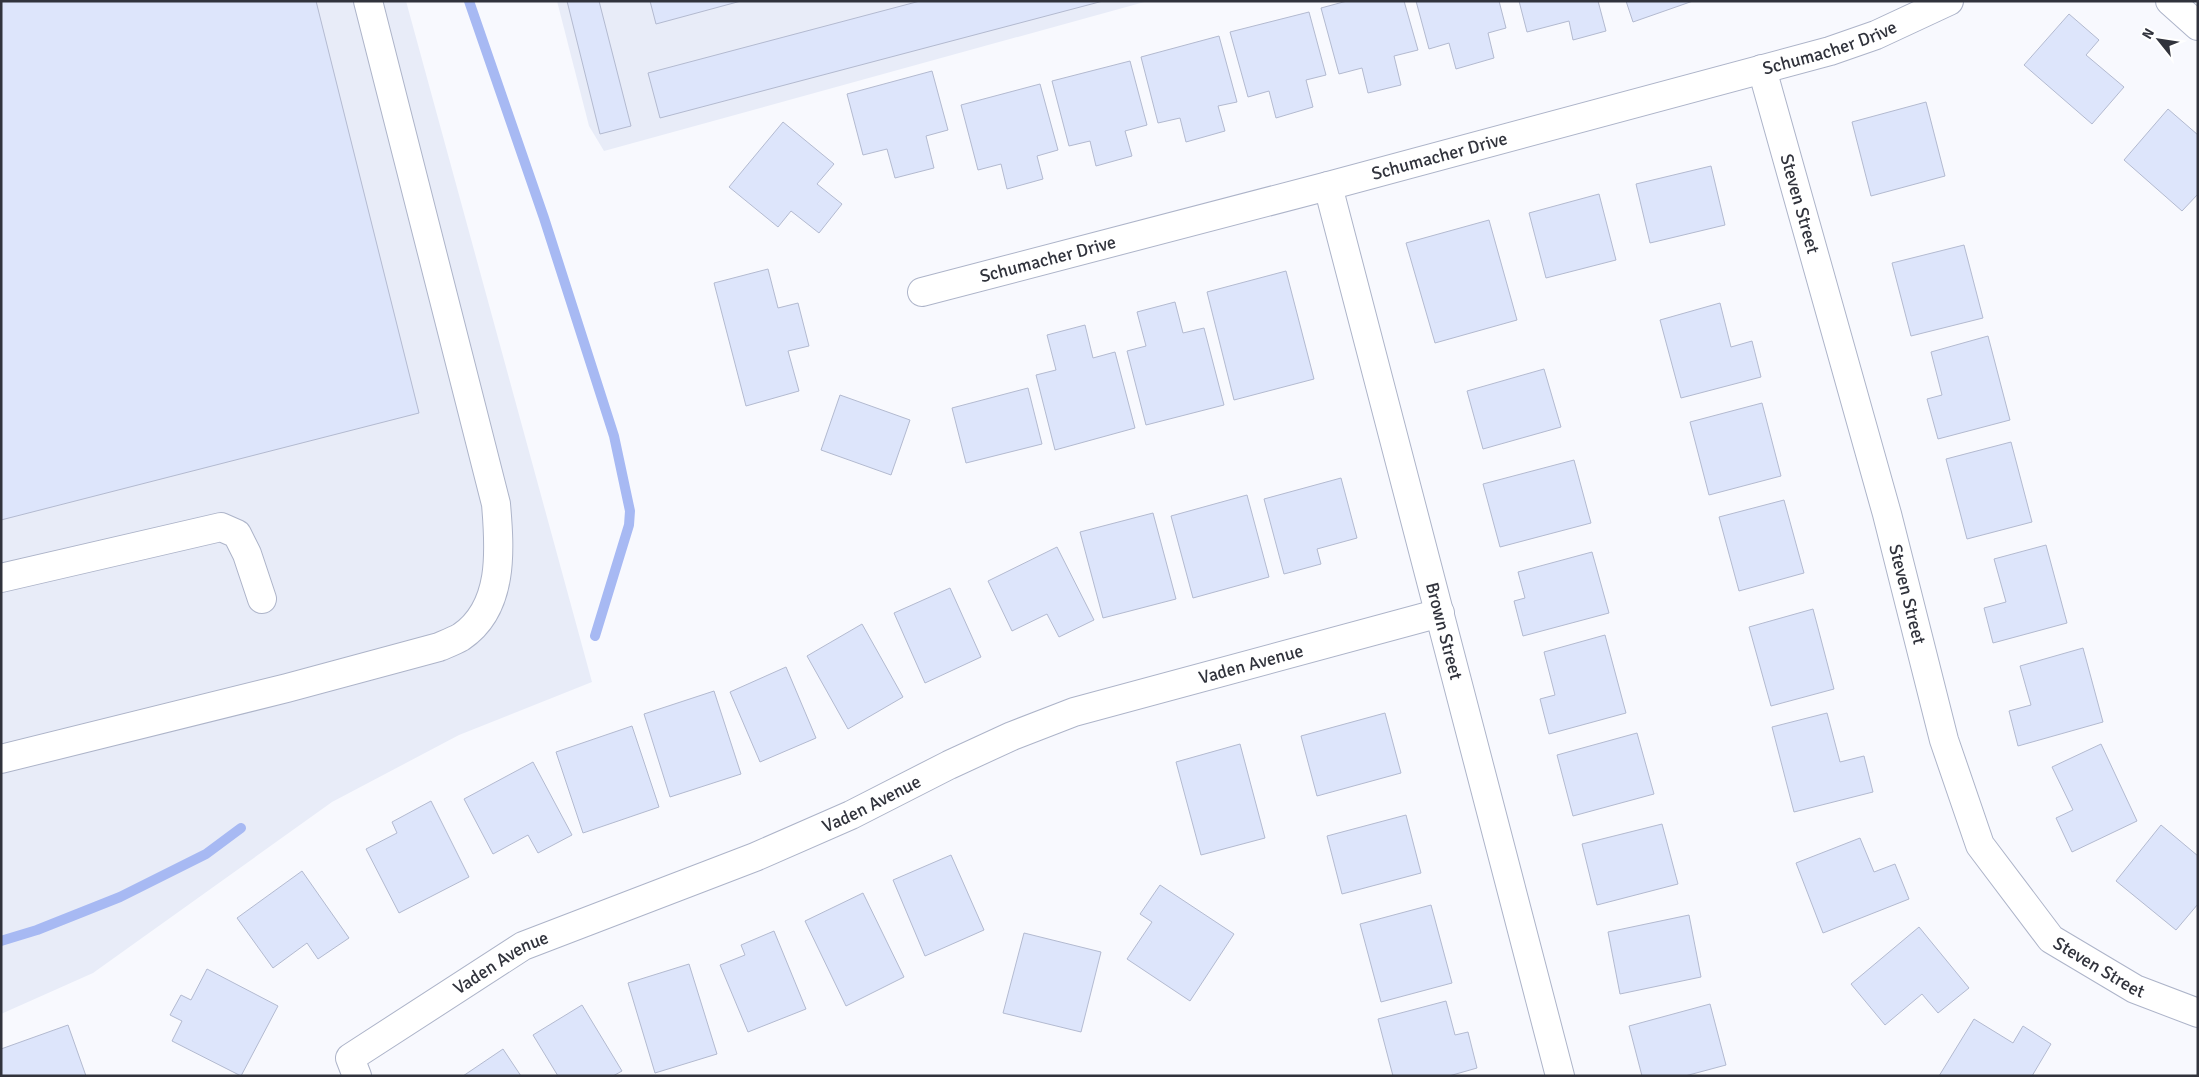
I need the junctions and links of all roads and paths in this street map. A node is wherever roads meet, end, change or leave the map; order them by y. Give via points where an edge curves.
1 (368, 1) edge
2 (1950, 1) edge
3 (2170, 1) edge
4 (2198, 26) edge
5 (1762, 69) junction
6 (1328, 186) junction
7 (922, 292) dead end
8 (1, 578) edge
9 (262, 599) dead end
10 (1440, 613) junction
11 (1, 759) edge
12 (2198, 1013) edge
13 (357, 1076) edge
14 (1560, 1076) edge

1 - 11 street via 496,504 500,549 494,591 480,619 461,637 439,647
2 - 5 street, Schumacher Drive via 1876,35
3 - 4 street
5 - 6 street, Schumacher Drive
5 - 12 street, Steven Street via 1888,514 1944,740 1980,845 2051,939 2135,989
6 - 7 street, Schumacher Drive
6 - 10 street, Brown Street
8 - 9 street via 221,527 237,534
10 - 13 street, Vaden Avenue via 1074,712 1012,736 852,815 755,857 523,946 350,1058
10 - 14 street, Brown Street

